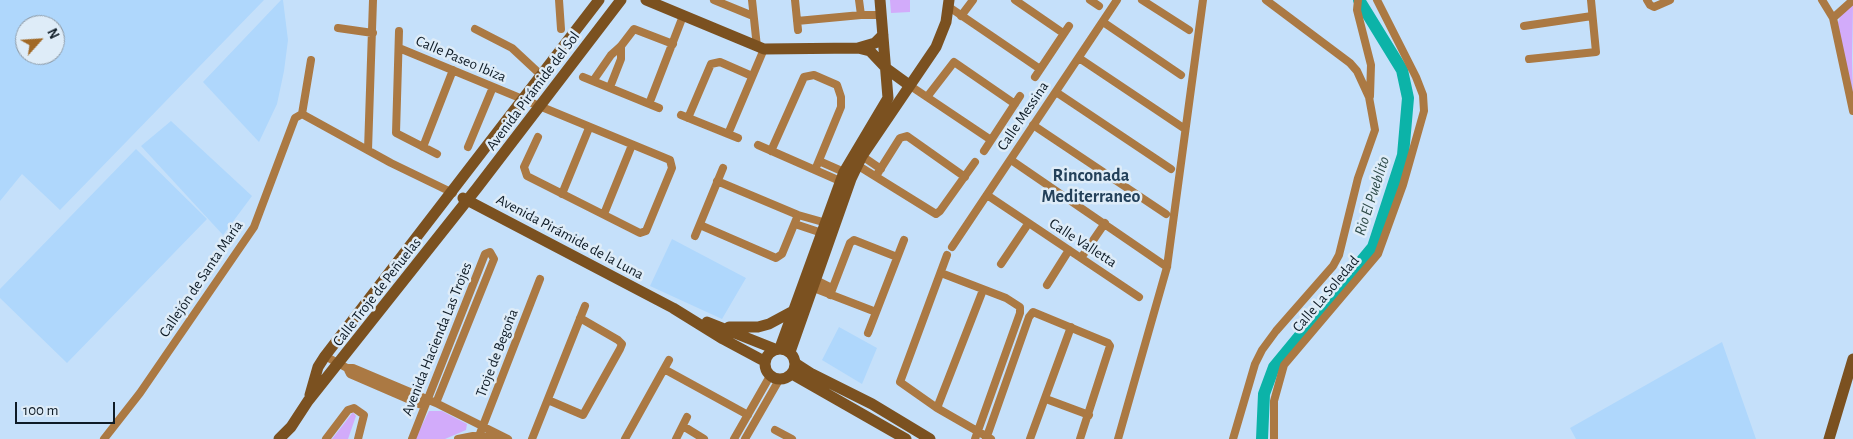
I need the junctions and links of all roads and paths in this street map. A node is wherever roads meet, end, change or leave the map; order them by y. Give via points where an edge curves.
1 (373, 0) edge
2 (559, 0) edge
3 (599, 0) edge
4 (621, 0) edge
5 (646, 0) edge
6 (714, 0) edge
7 (752, 0) edge
8 (795, 0) edge
9 (859, 0) edge
10 (880, 0) edge
11 (973, 0) edge
12 (1015, 0) edge
13 (1090, 0) edge
14 (1116, 0) edge
15 (1142, 0) edge
16 (1203, 0) edge
17 (1266, 0) edge
18 (1358, 0) edge
19 (1377, 0) edge
20 (1591, 0) edge
21 (1670, 0) edge
22 (1822, 0) edge
23 (1853, 0) edge
24 (1650, 3) edge
25 (949, 4) edge
26 (1099, 6) dead end
27 (861, 15) junction
28 (882, 15) junction
29 (960, 15) junction
30 (683, 16) junction
31 (753, 16) junction
32 (1592, 16) junction
33 (1833, 18) junction
34 (797, 21) junction
35 (1103, 22) junction
36 (1069, 26) dead end
37 (1524, 26) dead end
38 (338, 28) dead end
39 (475, 29) dead end
40 (561, 29) dead end
41 (798, 30) dead end
42 (1189, 30) dead end
43 (399, 31) dead end
44 (373, 33) junction
45 (1063, 33) junction
46 (883, 35) junction
47 (673, 44) junction
48 (621, 46) junction
49 (399, 48) junction
50 (761, 48) junction
51 (858, 48) junction
52 (1079, 58) junction
53 (1529, 59) dead end
54 (311, 60) dead end
55 (886, 69) junction
56 (1040, 69) junction
57 (453, 70) junction
58 (541, 75) junction
59 (1181, 75) dead end
60 (752, 76) junction
61 (583, 77) dead end
62 (1034, 77) dead end
63 (592, 81) junction
64 (909, 84) junction
65 (493, 87) junction
66 (610, 87) junction
67 (1056, 92) junction
68 (925, 96) junction
69 (1020, 96) dead end
70 (1369, 97) junction
71 (522, 100) junction
72 (649, 104) junction
73 (1015, 104) junction
74 (540, 108) junction
75 (659, 108) dead end
76 (1853, 111) edge
77 (302, 114) junction
78 (1033, 125) junction
79 (589, 128) junction
80 (1185, 129) junction
81 (728, 134) junction
82 (538, 137) dead end
83 (738, 138) dead end
84 (991, 140) junction
85 (632, 145) junction
86 (758, 145) dead end
87 (468, 147) dead end
88 (422, 148) junction
89 (368, 150) junction
90 (771, 151) junction
91 (984, 151) dead end
92 (437, 154) dead end
93 (860, 160) junction
94 (1011, 160) junction
95 (819, 161) junction
96 (975, 162) dead end
97 (723, 168) dead end
98 (1171, 169) dead end
99 (815, 170) junction
100 (877, 172) junction
101 (838, 175) junction
102 (965, 177) junction
103 (462, 180) junction
104 (717, 181) junction
105 (478, 188) junction
106 (453, 193) junction
107 (562, 194) junction
108 (987, 195) junction
109 (468, 200) junction
110 (604, 214) junction
111 (1166, 214) dead end
112 (798, 215) junction
113 (1105, 223) junction
114 (795, 224) junction
115 (1028, 224) junction
116 (700, 225) junction
117 (822, 228) junction
118 (694, 236) dead end
119 (904, 240) dead end
120 (952, 247) dead end
121 (1069, 250) junction
122 (947, 255) dead end
123 (897, 257) junction
124 (1081, 258) junction
125 (1001, 264) dead end
126 (1167, 266) junction
127 (941, 273) junction
128 (540, 279) dead end
129 (812, 283) junction
130 (1047, 285) dead end
131 (829, 290) junction
132 (983, 290) junction
133 (1140, 296) dead end
134 (585, 306) dead end
135 (673, 308) junction
136 (795, 310) junction
137 (876, 312) junction
138 (580, 318) junction
139 (713, 325) junction
140 (1071, 327) junction
141 (868, 334) dead end
142 (782, 350) junction
143 (325, 356) junction
144 (1853, 359) edge
145 (669, 360) dead end
146 (764, 361) junction
147 (344, 366) junction
148 (664, 369) junction
149 (794, 369) junction
150 (774, 378) junction
151 (1046, 399) junction
152 (308, 400) junction
153 (548, 400) junction
154 (425, 403) junction
155 (436, 403) junction
156 (937, 408) junction
157 (748, 415) junction
158 (1089, 415) junction
159 (687, 417) dead end
160 (483, 425) junction
161 (683, 426) junction
162 (775, 430) dead end
163 (977, 435) edge
164 (479, 436) junction
165 (507, 438) edge
166 (988, 438) edge
167 (104, 439) edge
168 (279, 439) edge
169 (326, 439) edge
170 (358, 439) edge
171 (412, 439) edge
172 (458, 439) edge
173 (532, 439) edge
174 (625, 439) edge
175 (676, 439) edge
176 (704, 439) edge
177 (734, 439) edge
178 (745, 439) edge
179 (792, 439) edge
180 (906, 439) edge
181 (930, 439) edge
182 (1030, 439) edge
183 (1080, 439) edge
184 (1118, 439) edge
185 (1233, 439) edge
186 (1274, 439) edge
187 (1829, 439) edge

1 - 44 street
2 - 40 street
3 - 58 street, Avenida Pirámide del Sol
4 - 74 street, Avenida Pirámide del Sol
5 - 30 street
6 - 31 street
7 - 31 street
8 - 34 street
9 - 27 street
10 - 28 street
11 - 29 street
12 - 45 street
13 - 26 street
14 - 35 street, Calle Messina
15 - 42 street
16 - 80 street
17 - 70 street via 1350,62
18 - 70 street via 1357,10 1371,65
19 - 186 street, Calle La Soledad via 1416,77 1423,95 1424,111 1378,254 1284,365 1274,401
20 - 32 street
21 - 24 street
22 - 33 street
23 - 33 street
25 - 29 street
25 - 64 street via 936,47
27 - 28 street
27 - 34 street
28 - 46 street
29 - 56 street
30 - 47 street
30 - 50 street
31 - 50 street
32 - 37 street
32 - 53 street via 1596,52
33 - 76 street
34 - 41 street
35 - 52 street, Calle Messina
35 - 59 street
36 - 45 street
38 - 44 street
39 - 58 street via 512,48
43 - 49 street
44 - 89 street
45 - 56 street
46 - 51 street via 875,43
46 - 55 street
47 - 48 street via 634,29
47 - 72 street
48 - 63 street
48 - 66 street via 621,59
49 - 57 street, Calle Paseo Ibiza
49 - 88 street via 396,133
50 - 51 street
50 - 60 street
51 - 55 street via 870,51
52 - 67 street, Calle Messina
52 - 80 street
54 - 77 street
55 - 64 street
55 - 101 street via 889,88 885,107
56 - 62 street
57 - 65 street, Calle Paseo Ibiza
57 - 88 street
58 - 71 street, Avenida Pirámide del Sol
60 - 81 street
60 - 81 street via 720,62 711,64 684,116
61 - 63 street
63 - 66 street
64 - 68 street
64 - 93 street
65 - 71 street, Calle Paseo Ibiza
65 - 87 street
66 - 72 street
67 - 78 street, Calle Messina
67 - 98 street
68 - 73 street via 954,62
68 - 84 street
69 - 73 street
70 - 185 street via 1375,130 1358,178 1339,255 1262,350
71 - 74 street, Calle Paseo Ibiza
71 - 103 street, Avenida Pirámide del Sol
72 - 75 street
73 - 84 street
74 - 79 street, Calle Paseo Ibiza
74 - 105 street, Avenida Pirámide del Sol
77 - 89 street
77 - 167 street, Callejón de Santa María via 295,118 254,227 140,393
78 - 94 street, Calle Messina
78 - 111 street
79 - 85 street, Calle Paseo Ibiza
79 - 107 street
80 - 126 street
81 - 83 street
82 - 107 street via 524,172
84 - 91 street
85 - 110 street
85 - 110 street, Calle Paseo Ibiza via 670,160 672,168 646,231 640,233
86 - 90 street
88 - 92 street
89 - 106 street
90 - 95 street via 804,77 814,75 837,85 841,97 841,107
90 - 99 street
93 - 100 street
93 - 117 street
94 - 108 street, Calle Messina
94 - 113 street
95 - 99 street
95 - 101 street
96 - 102 street
97 - 104 street
99 - 101 street
100 - 102 street via 900,138 907,136
100 - 102 street via 936,214
101 - 117 street
103 - 105 street via 468,189
103 - 106 street, Avenida Pirámide del Sol
104 - 112 street
104 - 116 street
105 - 109 street, Avenida Pirámide del Sol
106 - 109 street, Avenida Pirámide de la Luna
106 - 143 street, Calle Troje de Peñuelas
107 - 110 street
108 - 115 street, Calle Valletta
108 - 120 street, Calle Messina
109 - 135 street, Avenida Pirámide de la Luna
109 - 147 street, Calle Troje de Peñuelas
112 - 114 street
112 - 117 street
113 - 124 street
113 - 126 street
114 - 116 street via 782,254 776,258
114 - 117 street
115 - 121 street, Calle Valletta
115 - 125 street
116 - 118 street
117 - 129 street
117 - 136 street
119 - 123 street
121 - 124 street, Calle Valletta
121 - 130 street
122 - 127 street
123 - 131 street via 854,240
123 - 137 street
124 - 133 street, Calle Valletta
126 - 184 street
127 - 132 street
127 - 156 street via 900,382
128 - 160 street, Troje de Begoña
129 - 131 street
129 - 142 street
131 - 137 street
132 - 156 street
132 - 163 street via 1016,303 1020,306 1020,313
134 - 138 street
135 - 139 street, Avenida Pirámide de la Luna
135 - 146 street, Avenida Pirámide de la Luna
136 - 139 street via 758,327
136 - 142 street
137 - 141 street
138 - 153 street
138 - 153 street via 622,344 583,414
139 - 142 street, Avenida Pirámide de la Luna
140 - 151 street
140 - 158 street via 1110,346
140 - 166 street via 1039,313 1033,312 1029,317
142 - 146 street via 766,356
142 - 149 street
143 - 147 street
143 - 152 street, Calle Troje de Peñuelas via 318,367
144 - 187 street
145 - 148 street
146 - 150 street via 765,369
147 - 152 street, Calle Troje de Peñuelas
147 - 154 street
148 - 157 street
148 - 174 street
149 - 150 street
149 - 180 street
149 - 181 street via 812,374 872,404
150 - 157 street
150 - 178 street
151 - 158 street
151 - 182 street
152 - 168 street, Calle Troje de Peñuelas
153 - 173 street
154 - 155 street
154 - 155 street, Avenida Hacienda Las Trojes via 485,254 490,252 494,259
154 - 171 street, Avenida Hacienda Las Trojes
155 - 160 street
156 - 163 street
157 - 177 street
158 - 183 street
159 - 161 street
160 - 164 street, Troje de Begoña
160 - 165 street
161 - 175 street
161 - 176 street
162 - 179 street
163 - 166 street
164 - 165 street
164 - 172 street
169 - 170 street via 348,410 354,408 364,415

